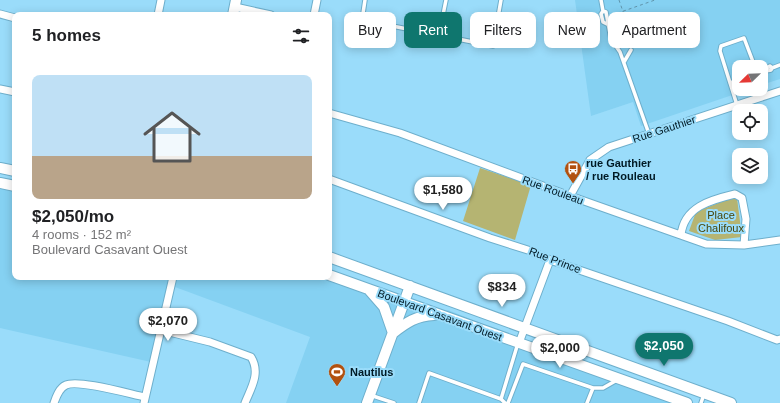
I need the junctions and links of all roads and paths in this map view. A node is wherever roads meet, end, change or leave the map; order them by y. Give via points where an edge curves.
1 (161, 0) edge
2 (317, 0) edge
3 (365, 0) edge
4 (446, 0) edge
5 (501, 0) edge
6 (601, 0) edge
7 (619, 0) edge
8 (655, 0) edge
9 (234, 7) edge
10 (159, 12) edge
11 (257, 12) edge
12 (315, 12) edge
13 (444, 12) edge
14 (623, 12) joint
15 (0, 14) edge
16 (12, 17) edge
17 (607, 22) joint
18 (608, 27) edge
19 (404, 28) edge
20 (462, 40) edge
21 (616, 48) edge
22 (631, 50) dead end
23 (752, 60) edge
24 (624, 62) junction
25 (780, 65) edge
26 (768, 67) edge
27 (730, 83) joint
28 (0, 89) edge
29 (12, 91) edge
30 (780, 91) edge
31 (768, 95) edge
32 (764, 96) edge
33 (737, 104) edge
34 (740, 104) edge
35 (732, 107) edge
36 (332, 114) edge
37 (649, 134) junction
38 (0, 168) edge
39 (12, 171) edge
40 (332, 180) edge
41 (0, 183) edge
42 (12, 185) edge
43 (570, 196) junction
44 (681, 235) junction
45 (780, 240) edge
46 (744, 245) junction
47 (332, 258) edge
48 (550, 260) junction
49 (332, 276) edge
50 (172, 280) edge
51 (410, 286) junction
52 (368, 289) junction
53 (404, 302) junction
54 (440, 315) junction
55 (524, 328) junction
56 (161, 330) junction
57 (393, 333) junction
58 (780, 339) edge
59 (519, 343) junction
60 (619, 379) junction
61 (593, 388) junction
62 (703, 398) edge
63 (368, 399) edge
64 (501, 399) junction
65 (145, 400) edge
66 (54, 403) edge
67 (245, 403) edge
68 (394, 403) edge
69 (419, 403) edge
70 (505, 403) edge
71 (508, 403) edge
72 (587, 403) edge
73 (686, 403) edge
74 (730, 403) edge

1 - 10 street
2 - 12 street
3 - 19 lane via 362,20
4 - 13 lane
5 - 20 lane via 493,46
6 - 17 lane via 602,19
7 - 14 path
8 - 14 path
9 - 11 street
15 - 16 street
17 - 18 lane
21 - 24 lane
22 - 24 lane
23 - 27 lane via 744,38 721,46
24 - 37 lane
25 - 26 lane
27 - 33 lane
28 - 29 street
30 - 31 street, Rue Gauthier
32 - 34 street, Rue Gauthier
35 - 37 street, Rue Gauthier
36 - 43 street, Rue Rouleau via 400,133
37 - 43 street, Rue Gauthier via 609,147 590,160
38 - 39 street
40 - 48 street, Rue Prince via 532,251
41 - 42 street
43 - 44 street, Rue Rouleau
44 - 46 street, Rue Rouleau via 706,244
44 - 46 street via 682,224 697,208 715,199 735,194 742,198 746,219
45 - 46 street, Rue Rouleau
47 - 51 street, Boulevard Casavant Ouest
48 - 55 street
48 - 58 street, Rue Prince via 728,321 761,335
49 - 52 street, Boulevard Casavant Ouest
50 - 56 street
51 - 53 street
51 - 55 street, Boulevard Casavant Ouest
52 - 53 street, Boulevard Casavant Ouest
52 - 57 street via 384,307
53 - 54 street, Boulevard Casavant Ouest
53 - 57 street
54 - 57 street via 420,316
54 - 59 street, Boulevard Casavant Ouest
55 - 59 street
55 - 62 street, Boulevard Casavant Ouest
56 - 65 street
56 - 67 street via 210,342 251,357 256,372
57 - 63 street
59 - 60 street, Boulevard Casavant Ouest
59 - 64 lane
60 - 61 lane via 603,388
60 - 73 street, Boulevard Casavant Ouest
61 - 71 lane via 523,364
61 - 72 lane
62 - 74 street, Boulevard Casavant Ouest
63 - 68 lane
64 - 69 lane via 429,373
64 - 70 lane
65 - 66 street via 82,384 67,384 62,387

